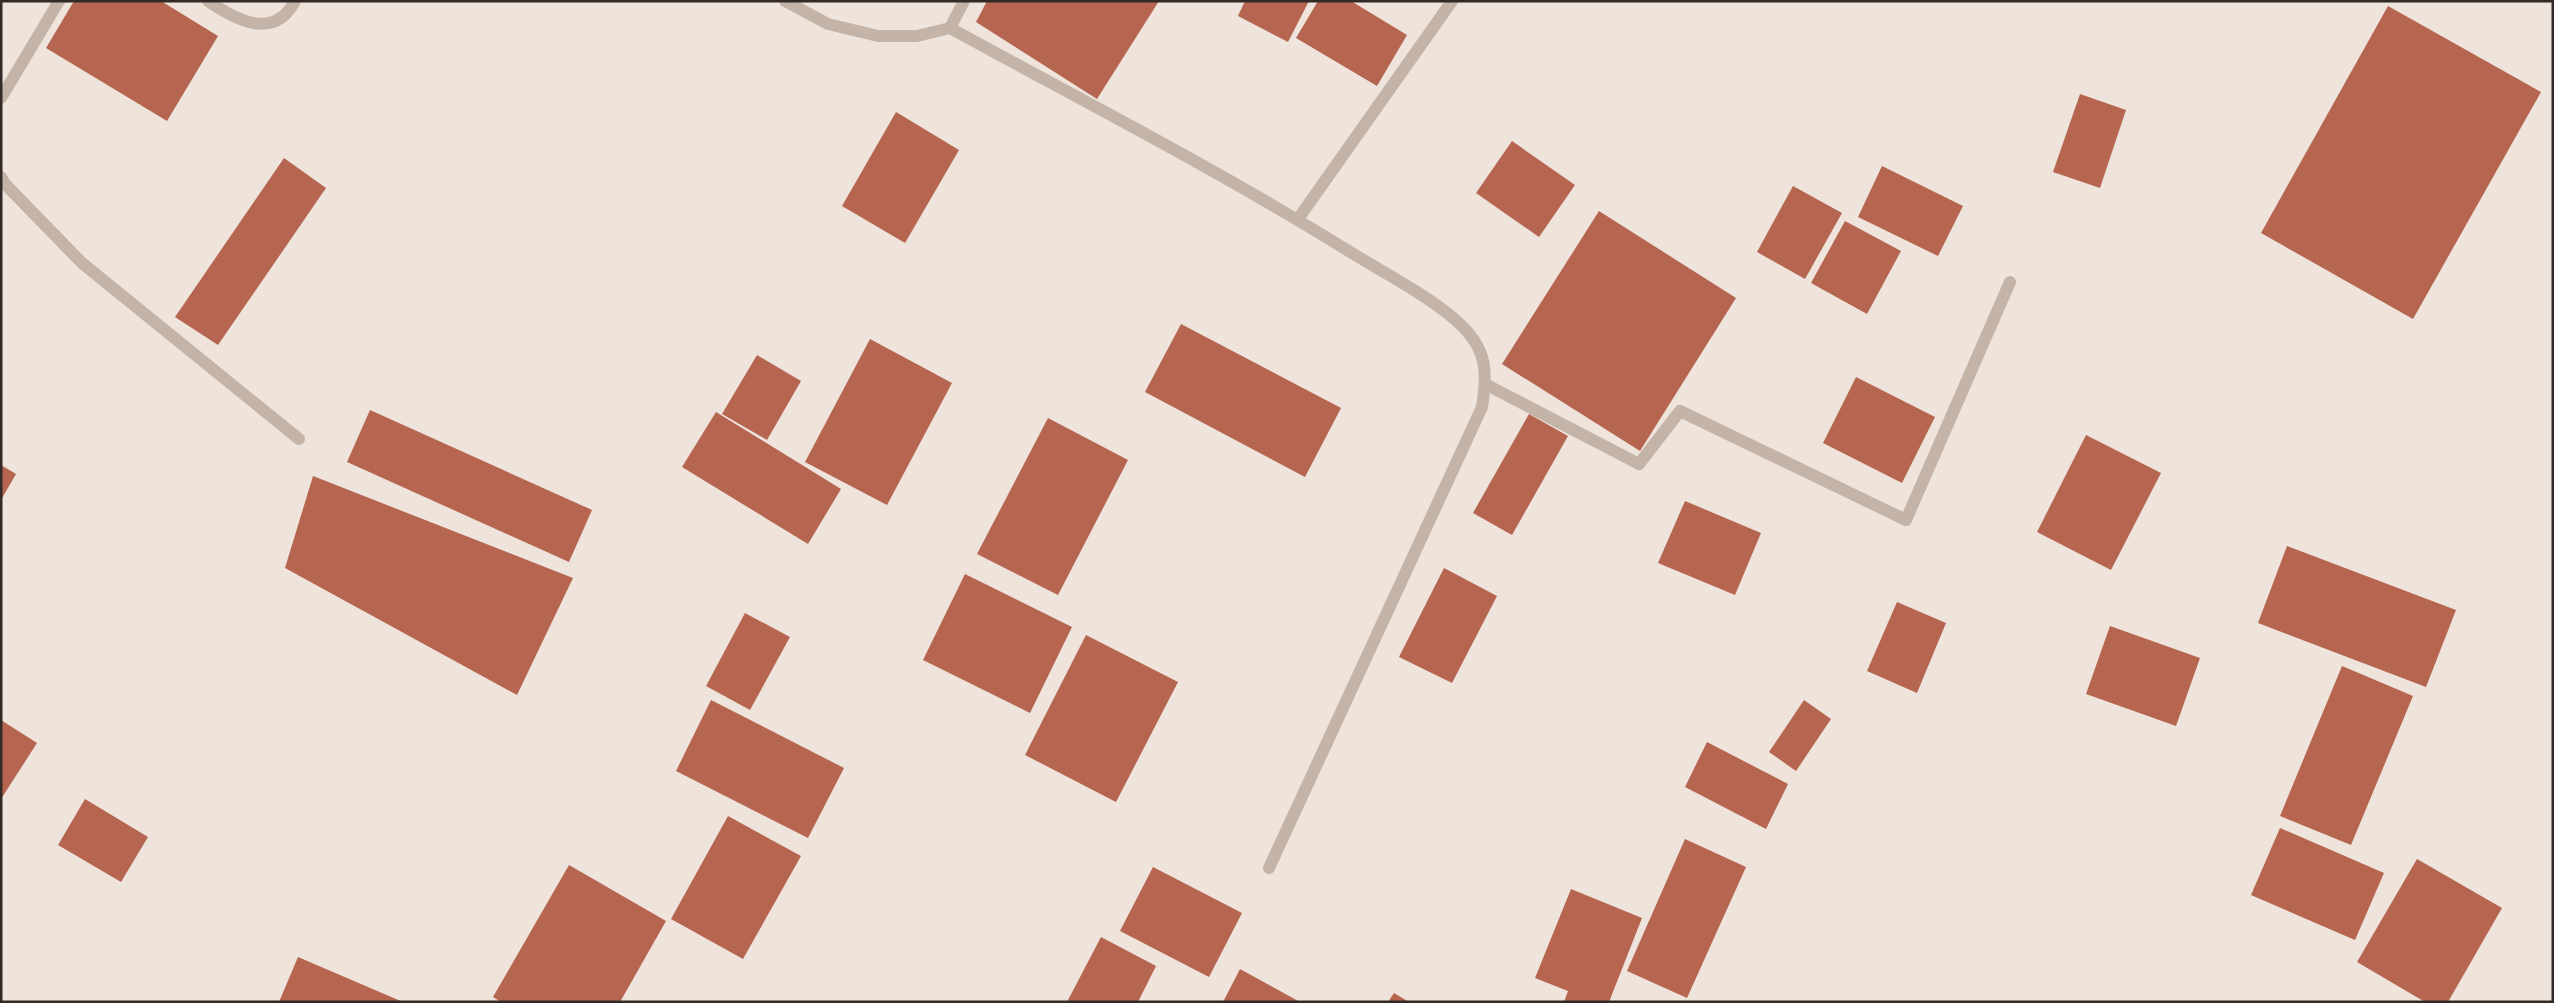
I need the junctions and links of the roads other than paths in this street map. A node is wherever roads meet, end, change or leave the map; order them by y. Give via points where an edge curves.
1 (59, 1) edge
2 (208, 1) edge
3 (296, 1) edge
4 (785, 1) edge
5 (964, 1) edge
6 (1452, 1) edge
7 (950, 28) junction
8 (1, 98) edge
9 (1, 177) edge
10 (1298, 219) junction
11 (2010, 282) dead end
12 (1485, 384) junction
13 (300, 439) dead end
14 (1269, 868) dead end

1 - 8 street
2 - 3 street via 232,17 258,24 274,23 291,10
4 - 7 street via 828,24 878,36 917,36
5 - 7 street
6 - 10 street
7 - 10 street
9 - 13 street via 82,263
10 - 12 street via 1435,305 1464,328 1483,356
11 - 12 street via 1906,520 1680,411 1640,464
12 - 14 street via 1482,408

